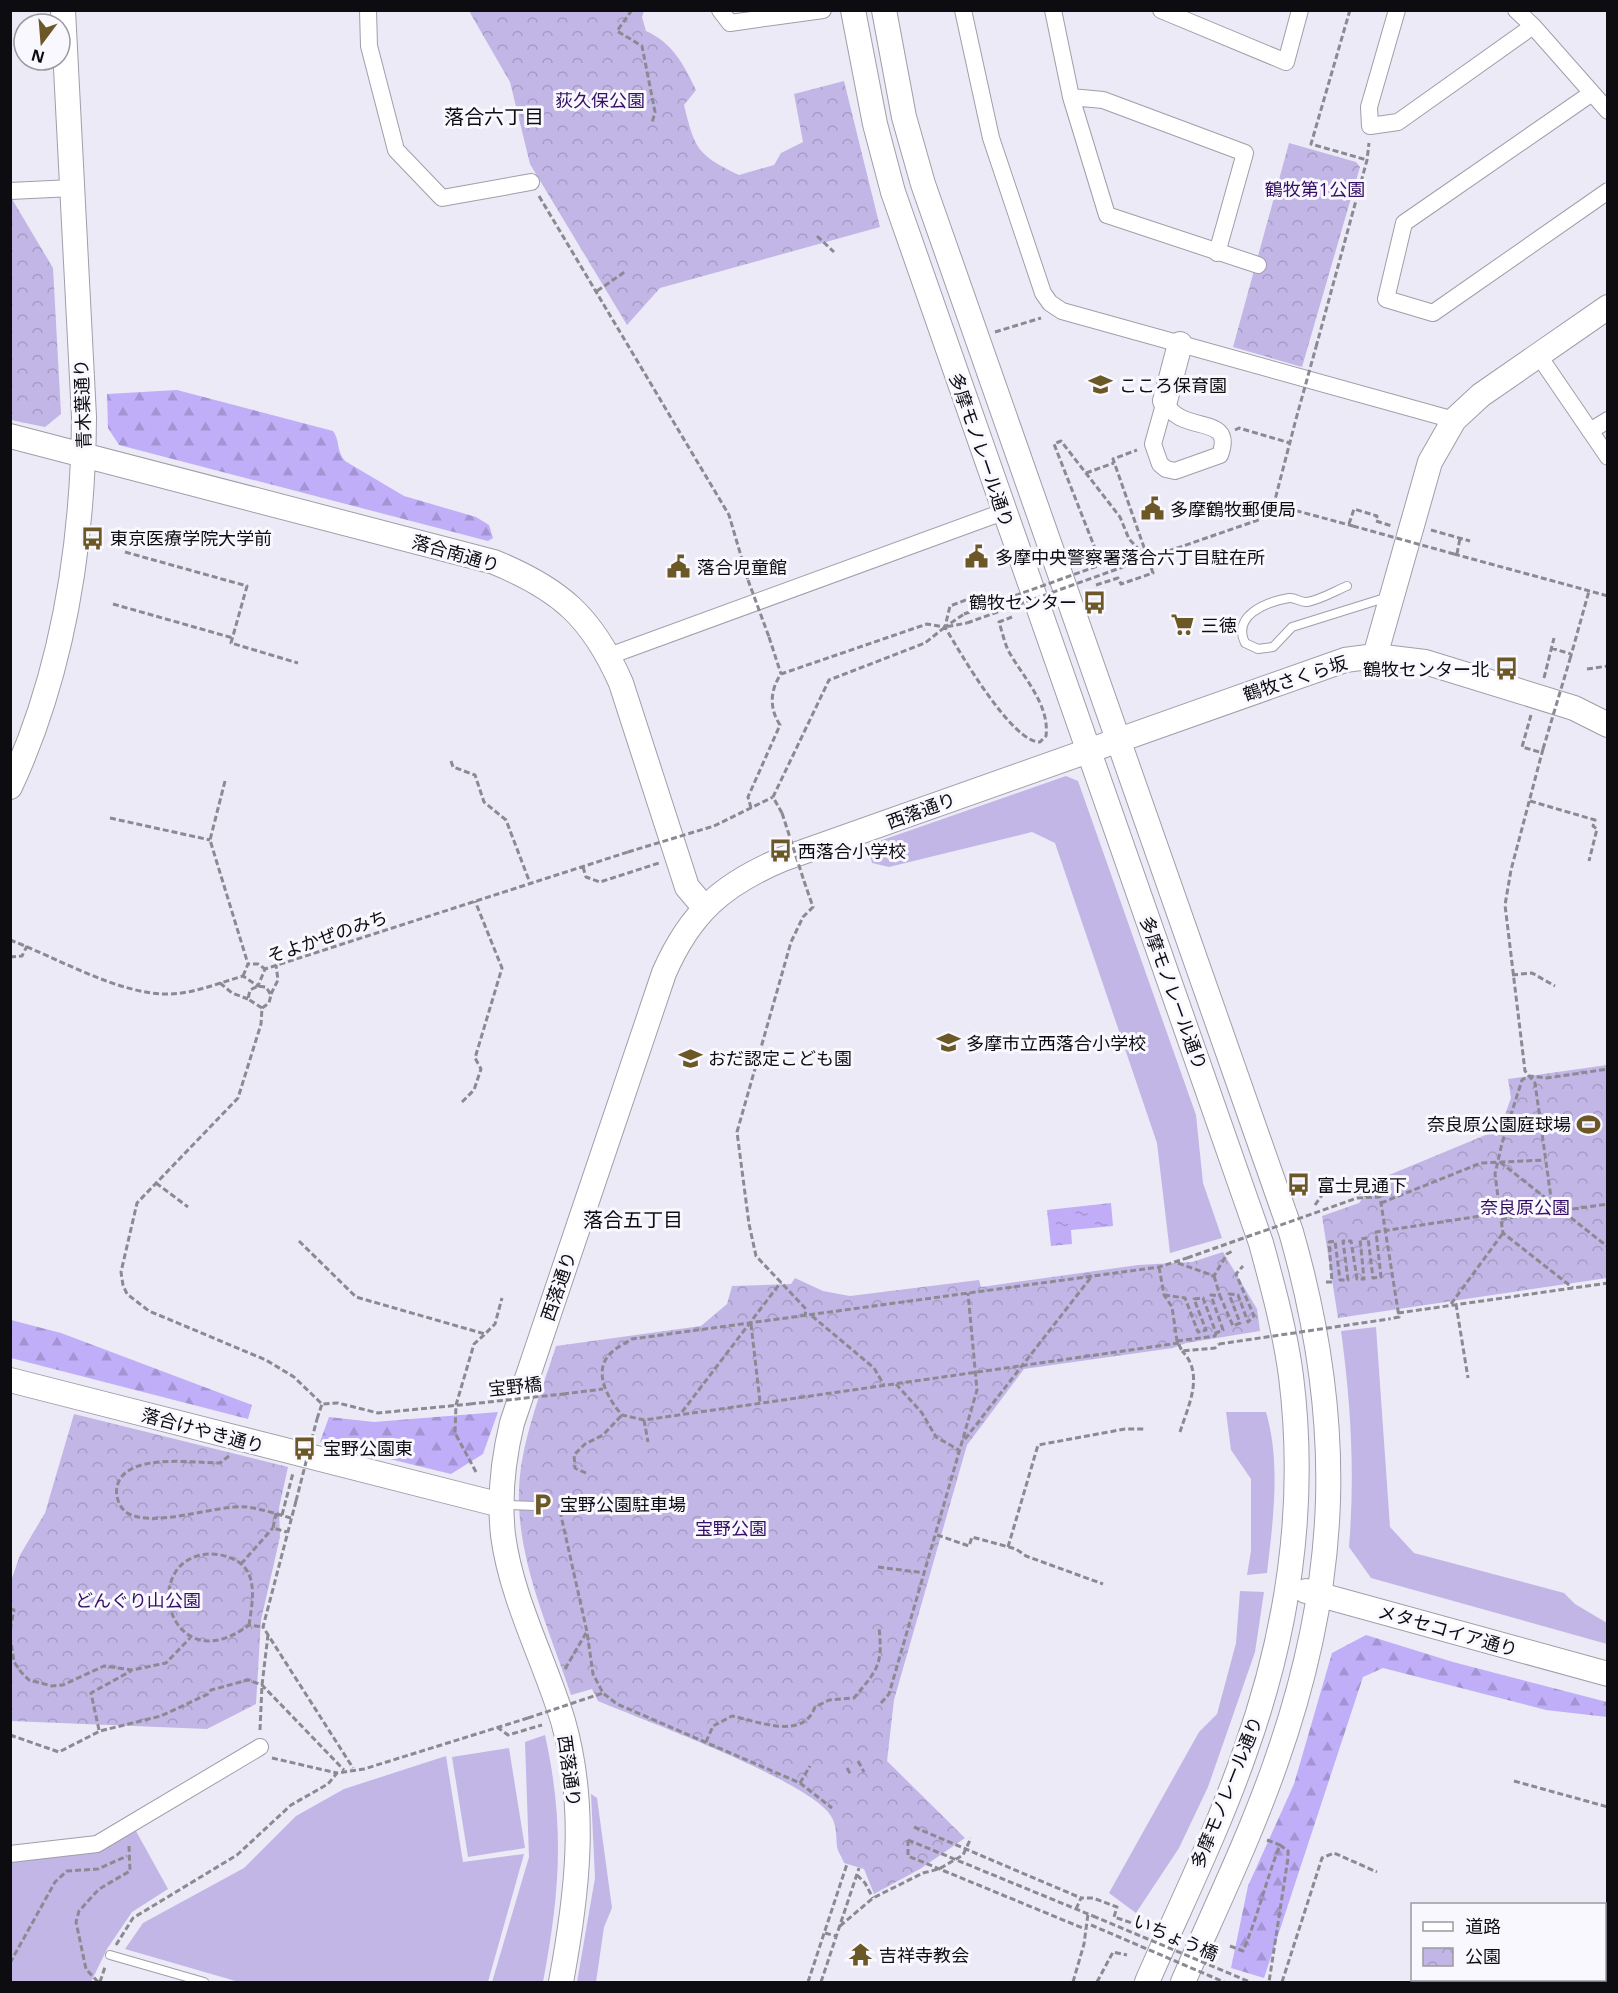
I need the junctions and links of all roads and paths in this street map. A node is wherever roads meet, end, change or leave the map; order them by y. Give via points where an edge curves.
1 (63, 10) edge
2 (368, 10) edge
3 (632, 10) edge
4 (720, 10) edge
5 (824, 10) edge
6 (853, 10) edge
7 (884, 10) edge
8 (963, 10) edge
9 (1053, 10) edge
10 (1161, 10) edge
11 (1300, 10) edge
12 (1350, 10) edge
13 (1397, 10) edge
14 (1516, 10) edge
15 (1533, 26) junction
16 (1592, 93) junction
17 (1071, 97) junction
18 (1608, 111) edge
19 (652, 123) dead end
20 (1370, 126) junction
21 (1367, 160) junction
22 (531, 182) joint
23 (72, 188) junction
24 (10, 191) edge
25 (1608, 191) edge
26 (817, 236) dead end
27 (834, 252) dead end
28 (1217, 253) junction
29 (1258, 265) dead end
30 (626, 271) dead end
31 (597, 291) junction
32 (1608, 307) edge
33 (1062, 311) junction
34 (994, 332) dead end
35 (1180, 344) junction
36 (1539, 356) junction
37 (1171, 410) junction
38 (1454, 420) junction
39 (1608, 420) edge
40 (1590, 431) junction
41 (10, 436) edge
42 (1224, 436) junction
43 (1290, 443) junction
44 (1153, 444) junction
45 (83, 454) junction
46 (1608, 457) edge
47 (1114, 463) junction
48 (1086, 473) junction
49 (1003, 512) junction
50 (1271, 515) junction
51 (1351, 525) junction
52 (1394, 527) dead end
53 (1421, 527) dead end
54 (1460, 538) junction
55 (1470, 541) dead end
56 (125, 552) dead end
57 (1455, 554) junction
58 (1148, 559) junction
59 (1087, 561) dead end
60 (1096, 585) dead end
61 (1347, 586) dead end
62 (1589, 591) junction
63 (1004, 596) dead end
64 (1392, 596) junction
65 (1608, 596) edge
66 (112, 604) dead end
67 (1012, 617) dead end
68 (945, 627) junction
69 (233, 638) junction
70 (1554, 638) dead end
71 (1551, 648) junction
72 (1571, 654) junction
73 (609, 656) junction
74 (1375, 656) junction
75 (298, 663) dead end
76 (1608, 666) edge
77 (1587, 669) dead end
78 (782, 674) junction
79 (1542, 686) dead end
80 (1533, 707) dead end
81 (1608, 725) edge
82 (1117, 740) junction
83 (1088, 751) junction
84 (1543, 753) junction
85 (451, 762) dead end
86 (225, 781) dead end
87 (10, 787) edge
88 (773, 797) junction
89 (1530, 801) junction
90 (751, 808) junction
91 (110, 818) dead end
92 (210, 840) junction
93 (1589, 861) dead end
94 (662, 863) dead end
95 (583, 867) junction
96 (530, 884) junction
97 (475, 901) junction
98 (704, 907) junction
99 (11, 940) edge
100 (27, 946) junction
101 (10, 957) edge
102 (248, 964) junction
103 (276, 965) junction
104 (265, 969) junction
105 (1512, 975) junction
106 (243, 976) junction
107 (220, 983) junction
108 (258, 986) junction
109 (1555, 986) dead end
110 (271, 994) junction
111 (248, 999) junction
112 (262, 1008) junction
113 (1608, 1069) edge
114 (1529, 1076) junction
115 (462, 1102) dead end
116 (1545, 1160) junction
117 (1498, 1161) junction
118 (155, 1182) junction
119 (1368, 1196) junction
120 (1381, 1203) junction
121 (1315, 1204) dead end
122 (1608, 1204) edge
123 (1552, 1205) junction
124 (188, 1207) dead end
125 (1560, 1211) junction
126 (1500, 1213) junction
127 (1501, 1220) junction
128 (1386, 1229) junction
129 (1503, 1233) junction
130 (298, 1241) dead end
131 (1608, 1247) edge
132 (1234, 1250) dead end
133 (1178, 1263) junction
134 (1243, 1266) dead end
135 (1159, 1267) junction
136 (1093, 1275) junction
137 (1214, 1276) junction
138 (781, 1282) junction
139 (1326, 1282) dead end
140 (1608, 1283) edge
141 (1573, 1288) junction
142 (968, 1293) junction
143 (1164, 1295) junction
144 (1220, 1296) junction
145 (502, 1298) dead end
146 (1456, 1304) junction
147 (1451, 1305) junction
148 (1398, 1313) junction
149 (812, 1315) junction
150 (805, 1316) junction
151 (751, 1324) junction
152 (1198, 1332) junction
153 (1216, 1333) junction
154 (485, 1334) junction
155 (1197, 1339) junction
156 (1178, 1342) junction
157 (1182, 1351) junction
158 (1022, 1365) junction
159 (976, 1372) junction
160 (1468, 1378) dead end
161 (10, 1380) edge
162 (895, 1383) junction
163 (884, 1385) junction
164 (603, 1389) junction
165 (760, 1402) junction
166 (322, 1404) junction
167 (456, 1405) junction
168 (681, 1413) junction
169 (621, 1415) junction
170 (644, 1420) junction
171 (1144, 1430) dead end
172 (1180, 1432) dead end
173 (964, 1440) junction
174 (648, 1442) dead end
175 (230, 1449) dead end
176 (959, 1450) junction
177 (295, 1465) dead end
178 (476, 1472) dead end
179 (586, 1473) dead end
180 (501, 1505) junction
181 (537, 1506) dead end
182 (561, 1511) dead end
183 (276, 1513) junction
184 (282, 1515) junction
185 (291, 1518) junction
186 (273, 1528) junction
187 (288, 1532) junction
188 (936, 1534) junction
189 (1008, 1547) junction
190 (241, 1564) junction
191 (878, 1566) dead end
192 (925, 1573) junction
193 (1103, 1584) dead end
194 (1289, 1587) junction
195 (1321, 1594) junction
196 (10, 1609) edge
197 (249, 1625) junction
198 (263, 1627) junction
199 (879, 1627) dead end
200 (10, 1630) edge
201 (587, 1632) junction
202 (268, 1634) junction
203 (10, 1636) edge
204 (190, 1638) junction
205 (132, 1670) junction
206 (1608, 1674) edge
207 (561, 1677) dead end
208 (262, 1685) junction
209 (603, 1693) junction
210 (881, 1703) dead end
211 (547, 1724) dead end
212 (497, 1727) junction
213 (100, 1731) junction
214 (10, 1735) edge
215 (706, 1742) junction
216 (260, 1747) junction
217 (858, 1761) dead end
218 (810, 1766) dead end
219 (353, 1768) junction
220 (847, 1768) dead end
221 (344, 1770) junction
222 (864, 1772) dead end
223 (337, 1773) junction
224 (851, 1775) dead end
225 (1514, 1781) dead end
226 (800, 1783) junction
227 (1608, 1807) edge
228 (832, 1808) dead end
229 (132, 1822) junction
230 (914, 1827) dead end
231 (971, 1838) dead end
232 (1263, 1838) dead end
233 (1280, 1845) junction
234 (966, 1849) junction
235 (10, 1854) edge
236 (127, 1856) junction
237 (956, 1860) junction
238 (847, 1864) dead end
239 (859, 1868) dead end
240 (939, 1869) junction
241 (1377, 1872) dead end
242 (857, 1875) junction
243 (873, 1898) junction
244 (1081, 1898) junction
245 (1076, 1909) junction
246 (1088, 1914) junction
247 (1088, 1924) junction
248 (1138, 1925) dead end
249 (840, 1926) junction
250 (1085, 1929) junction
251 (825, 1932) junction
252 (836, 1936) junction
253 (1230, 1946) dead end
254 (110, 1955) junction
255 (1127, 1955) dead end
256 (10, 1964) edge
257 (99, 1983) edge
258 (204, 1983) edge
259 (561, 1983) edge
260 (808, 1983) edge
261 (821, 1983) edge
262 (1072, 1983) edge
263 (1098, 1983) edge
264 (1147, 1983) edge
265 (1183, 1983) edge
266 (1224, 1983) edge
267 (1250, 1983) edge
268 (1269, 1983) edge
269 (1282, 1983) edge

1 - 23 street, 青木葉通り
2 - 22 street via 369,46 396,150 442,198
3 - 19 path via 617,31 642,46 655,112
4 - 5 street via 730,23
6 - 49 street, 多摩モノレール通り via 874,123 893,192
7 - 82 street, 多摩モノレール通り via 904,117 923,184
8 - 33 street via 991,138 1043,294
9 - 17 street
10 - 11 street via 1286,62
12 - 21 path via 1311,144
13 - 20 street via 1369,107
14 - 15 street
15 - 16 street
15 - 20 street via 1398,122
16 - 18 street
16 - 25 street via 1404,223 1386,299 1433,313
17 - 28 street via 1107,215
17 - 28 street via 1103,100 1245,153
20 - 21 path
21 - 43 path, bridge
22 - 31 path
23 - 24 street
23 - 45 street, 青木葉通り
26 - 27 path
28 - 29 street
30 - 31 path
31 - 78 path, bridge via 729,515
32 - 36 street
33 - 34 path
33 - 35 street
35 - 37 street
35 - 38 street
36 - 38 street via 1481,395
36 - 40 street
37 - 42 street via 1219,430
37 - 44 street via 1158,426
38 - 64 street via 1430,462
39 - 40 street
40 - 46 street
41 - 45 street, 落合南通り
42 - 43 path via 1239,428
42 - 44 street via 1220,455 1175,471 1160,464
43 - 50 path
44 - 47 path via 1113,459
45 - 73 street, 落合南通り via 494,562 561,596
45 - 87 street, 青木葉通り via 76,552 59,645 33,733
47 - 48 path
47 - 58 path
48 - 58 path via 1120,517 1129,538
48 - 59 path via 1061,441 1054,444 1098,556
49 - 73 street
49 - 83 street, 多摩モノレール通り
50 - 51 path via 1290,509
50 - 58 path
51 - 52 path via 1354,509 1377,516 1376,521
51 - 57 path, bridge
53 - 54 path
54 - 55 path
54 - 57 path
56 - 69 path via 247,586
57 - 62 path
58 - 60 path via 1153,573 1120,584 1118,578
58 - 68 path, bridge via 967,623
58 - 68 path, bridge via 1131,554 964,614
61 - 64 lane via 1306,603 1291,598 1250,612 1240,633 1245,643 1258,649 1273,647 1292,627
62 - 65 path
62 - 72 path
63 - 68 path via 983,603 979,595 950,606
64 - 74 street
66 - 69 path
67 - 68 path via 999,622 1007,648 1037,695 1047,730 1040,742 1026,739 1008,721
68 - 78 path via 927,624
68 - 88 path via 925,643 829,680
69 - 75 path via 231,644
70 - 71 path
71 - 72 path
71 - 79 path
72 - 84 path, bridge
73 - 98 street, 落合南通り via 687,887
74 - 81 street, 鶴牧さくら坂 via 1425,663 1574,708
74 - 82 street, 鶴牧さくら坂 via 1335,663
76 - 77 path
78 - 90 path via 774,685 772,699 774,717 780,725 748,797
80 - 84 path via 1522,747
82 - 83 street, 鶴牧さくら坂
82 - 195 street, 多摩モノレール通り via 1269,1167 1306,1286 1323,1373 1329,1454 1328,1534
83 - 98 street, 西落通り via 764,867
83 - 194 street, 多摩モノレール通り via 1193,1043 1274,1292 1291,1377 1296,1455
84 - 89 path
85 - 96 path via 453,767 475,775 484,802 506,820
86 - 92 path
88 - 90 path, そよかぜのみち
88 - 138 path, bridge via 782,813 813,908 791,942 737,1132 756,1256
89 - 93 path via 1595,820 1593,826 1598,829
89 - 105 path via 1506,893
90 - 95 path, そよかぜのみち, bridge via 714,826
91 - 92 path
92 - 102 path
94 - 95 path via 600,882 586,877
95 - 96 path, そよかぜのみち
96 - 97 path, そよかぜのみち
97 - 103 path, そよかぜのみち
97 - 115 path via 502,968 475,1058 481,1069 474,1090
98 - 180 street, 西落通り via 675,948 664,973 513,1423 502,1477
99 - 100 path
100 - 101 path via 22,956
100 - 107 path via 121,987 147,993 172,994
102 - 104 path
102 - 106 path
103 - 104 path, そよかぜのみち
103 - 110 path via 278,980
104 - 108 path, そよかぜのみち
105 - 109 path via 1532,973
105 - 114 path via 1525,1071
106 - 107 path
106 - 108 path, そよかぜのみち
107 - 111 path
108 - 110 path via 266,987
108 - 111 path via 250,990
110 - 112 path via 269,1003
111 - 112 path
112 - 118 path via 261,1024 238,1098
113 - 114 path via 1547,1078
114 - 116 path via 1535,1083
114 - 117 path via 1522,1080
116 - 117 path
116 - 123 path
117 - 120 path via 1481,1163
117 - 123 path
117 - 126 path
118 - 124 path
118 - 166 path via 137,1203 121,1272 127,1294 149,1311 266,1360 294,1377
119 - 120 path via 1380,1197
119 - 121 path via 1331,1182
119 - 133 path, bridge
120 - 128 path
122 - 125 path
123 - 125 path
125 - 127 path
125 - 131 path
126 - 127 path
126 - 128 path
127 - 129 path
128 - 139 path via 1376,1233 1381,1277 1373,1278 1368,1238 1360,1239 1364,1279 1357,1279 1351,1241 1343,1241 1348,1280 1340,1281 1335,1241 1329,1242 1332,1282
128 - 148 path
129 - 141 path
129 - 147 path
130 - 154 path via 356,1297
132 - 137 path via 1227,1254
133 - 135 path
133 - 137 path
134 - 144 path via 1236,1274 1254,1317 1248,1322 1238,1294 1228,1294 1240,1323 1233,1326
135 - 136 path
135 - 143 path
136 - 142 path
136 - 158 path
137 - 144 path
138 - 150 path via 806,1309
138 - 151 path
140 - 141 path
141 - 146 path
142 - 149 path
142 - 159 path
143 - 152 path via 1185,1298
143 - 156 path via 1172,1307
144 - 153 path via 1211,1295 1223,1330
145 - 154 path via 495,1324
146 - 147 path
146 - 160 path
147 - 148 path
148 - 157 path, bridge via 1399,1317 1389,1319
149 - 150 path
149 - 163 path via 874,1368
150 - 151 path
151 - 164 path via 632,1340 610,1353
151 - 165 path
151 - 168 path
152 - 153 path via 1206,1330 1194,1299 1203,1298
152 - 155 path
153 - 155 path
154 - 167 path via 474,1344
155 - 156 path
156 - 157 path
156 - 158 path
157 - 172 path via 1189,1359 1195,1387
158 - 159 path
158 - 173 path
159 - 162 path
159 - 173 path via 977,1390
161 - 180 street, 落合けやき通り
162 - 163 path
162 - 176 path via 922,1413 936,1437
163 - 165 path
164 - 167 path, 宝野橋, bridge
164 - 169 path
165 - 168 path
166 - 167 path, 宝野橋 via 338,1403 378,1413
166 - 185 path, bridge
167 - 178 path via 455,1433
168 - 170 path
169 - 170 path
169 - 179 path via 603,1435 574,1455 575,1468
170 - 174 path
171 - 189 path via 1125,1429 1038,1445
173 - 176 path
175 - 183 path via 229,1456 220,1463 149,1462 131,1467 121,1477 118,1502 125,1512 142,1518 246,1507
176 - 188 path
177 - 184 path
180 - 181 lane
180 - 259 street, 西落通り via 511,1570 563,1722 574,1780 579,1850 574,1915
182 - 201 path
183 - 184 path
183 - 186 path
184 - 185 path
185 - 187 path
186 - 187 path
186 - 190 path
187 - 198 path
188 - 189 path via 969,1546 972,1537
188 - 192 path
189 - 193 path
190 - 197 path via 254,1597
190 - 204 path via 218,1554 204,1554 192,1557 174,1572 168,1601 175,1619
191 - 192 path
192 - 210 path via 890,1694
194 - 195 street, メタセコイア通り
194 - 264 street, 多摩モノレール通り via 1278,1644 1244,1755
195 - 206 street, メタセコイア通り
195 - 265 street, 多摩モノレール通り via 1309,1653 1275,1767
196 - 200 path via 14,1610
197 - 198 path
197 - 204 path via 222,1640 204,1642
198 - 202 path
199 - 215 path via 882,1655 874,1673 854,1698 829,1700 815,1707 808,1722 780,1726 732,1716 713,1726
201 - 207 path
201 - 209 path via 593,1674
202 - 208 path
202 - 219 path
203 - 205 path via 14,1662 29,1680 63,1685 104,1666
204 - 205 path via 166,1663
205 - 213 path via 91,1693
208 - 213 path via 248,1680 220,1688 161,1716
208 - 216 path
208 - 221 path
209 - 212 path, bridge
209 - 215 path via 617,1704
211 - 212 path via 508,1735
212 - 219 path via 364,1768
213 - 214 path via 59,1752
215 - 226 path
216 - 223 path via 271,1758
216 - 229 street
217 - 222 path
218 - 226 path
219 - 221 path
220 - 224 path
221 - 223 path
223 - 254 path via 328,1784 291,1805 237,1856 133,1918
225 - 227 path
226 - 228 path
229 - 235 street via 97,1844
229 - 236 path
230 - 234 path
231 - 234 path
232 - 233 path
233 - 253 path via 1243,1951
233 - 268 path via 1288,1851 1288,1858
234 - 237 path
234 - 244 path
236 - 256 path via 98,1869 67,1871 55,1882
236 - 257 path via 130,1871 85,1902 76,1922 86,1969
237 - 240 path
237 - 240 path, いちょう橋 via 908,1840 908,1856
237 - 245 path, いちょう橋
238 - 251 path
239 - 242 path
240 - 243 path
240 - 250 path
241 - 269 path via 1334,1853 1322,1858
242 - 243 path
242 - 249 path
243 - 249 path
244 - 245 path
244 - 248 path via 1117,1907 1114,1917
245 - 246 path, いちょう橋
246 - 247 path
246 - 267 path, いちょう橋, bridge
247 - 250 path
247 - 266 path, いちょう橋, bridge
249 - 252 path
250 - 262 path
251 - 252 path
251 - 260 path
252 - 261 path
254 - 257 path
254 - 258 lane
255 - 263 path via 1113,1952

